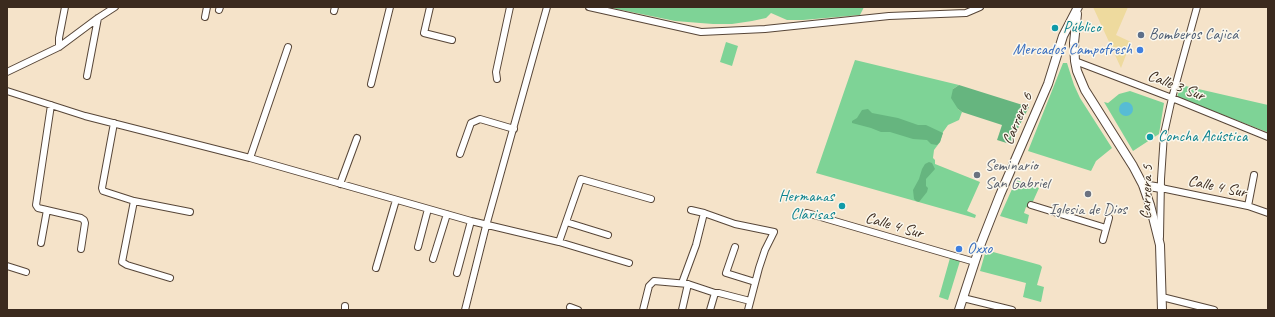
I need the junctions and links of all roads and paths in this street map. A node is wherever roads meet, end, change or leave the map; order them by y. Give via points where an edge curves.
1 (65, 7) edge
2 (115, 7) edge
3 (207, 7) edge
4 (390, 7) edge
5 (430, 7) edge
6 (510, 7) edge
7 (547, 7) edge
8 (589, 7) edge
9 (980, 7) edge
10 (1078, 7) edge
11 (1197, 7) edge
12 (205, 17) dead end
13 (98, 18) junction
14 (452, 40) dead end
15 (288, 47) dead end
16 (59, 48) junction
17 (1057, 54) junction
18 (1074, 58) junction
19 (7, 72) edge
20 (87, 76) dead end
21 (497, 79) dead end
22 (371, 84) dead end
23 (7, 91) edge
24 (1172, 98) junction
25 (51, 105) junction
26 (114, 123) junction
27 (514, 129) junction
28 (1268, 137) edge
29 (357, 138) dead end
30 (460, 154) dead end
31 (250, 158) junction
32 (1254, 175) dead end
33 (340, 184) junction
34 (1143, 185) junction
35 (1161, 188) junction
36 (651, 199) dead end
37 (396, 200) junction
38 (134, 201) junction
39 (1031, 205) dead end
40 (1248, 206) junction
41 (428, 209) junction
42 (47, 210) junction
43 (691, 210) dead end
44 (190, 212) dead end
45 (704, 213) junction
46 (807, 213) dead end
47 (1268, 213) edge
48 (447, 214) junction
49 (1109, 218) dead end
50 (471, 222) junction
51 (566, 222) junction
52 (486, 226) junction
53 (1106, 228) junction
54 (608, 235) dead end
55 (1103, 240) dead end
56 (559, 242) junction
57 (41, 243) dead end
58 (1160, 245) junction
59 (418, 247) dead end
60 (735, 247) dead end
61 (81, 249) dead end
62 (433, 259) dead end
63 (975, 262) junction
64 (629, 263) dead end
65 (7, 266) edge
66 (376, 268) dead end
67 (26, 272) dead end
68 (457, 273) dead end
69 (170, 278) dead end
70 (755, 282) junction
71 (685, 284) junction
72 (715, 293) junction
73 (1162, 297) junction
74 (963, 298) junction
75 (750, 301) junction
76 (570, 307) dead end
77 (465, 310) edge
78 (578, 310) edge
79 (643, 310) edge
80 (682, 310) edge
81 (710, 310) edge
82 (748, 310) edge
83 (959, 310) edge
84 (1012, 310) edge
85 (1162, 310) edge
86 (1214, 310) edge

1 - 16 street
2 - 13 street
3 - 12 street
4 - 22 street
5 - 14 street via 424,33
6 - 21 street via 496,72
7 - 27 street
8 - 9 street via 707,32 765,29 889,16 966,13
10 - 17 main road, Carrera 6
10 - 18 main road, Carrera 6 via 1074,31
11 - 24 street, Carrera 5
13 - 16 street
13 - 20 street
15 - 31 street
16 - 19 street
17 - 18 main road via 1066,49 1072,52
17 - 63 main road, Carrera 6 via 1048,84 1000,195
18 - 24 street, Calle 3 Sur
18 - 34 main road, Carrera 6 via 1085,90
23 - 25 street
24 - 28 street, Calle 3 Sur
24 - 35 street, Carrera 5 via 1164,134
25 - 26 street
25 - 42 street via 36,201 38,208
26 - 31 street
26 - 38 street via 102,188 103,191
27 - 30 street via 480,118 472,123
27 - 52 street
29 - 33 street
31 - 33 street
32 - 40 street
33 - 37 street
34 - 35 main road
34 - 58 main road, Carrera 6
35 - 40 street, Calle 4 Sur
35 - 58 street, Carrera 5
36 - 51 street via 581,179
37 - 41 street
37 - 66 street
38 - 44 street
38 - 69 street via 122,262
39 - 53 street
40 - 47 street, Calle 4 Sur
41 - 48 street
41 - 59 street
42 - 57 street
42 - 61 street via 84,220
43 - 45 street
45 - 70 street via 735,224 774,232 765,250
45 - 71 street
46 - 63 street, Calle 4 Sur
48 - 50 street
48 - 62 street
49 - 53 street
50 - 52 street
50 - 68 street
51 - 54 street
51 - 56 street
52 - 56 street
52 - 77 street
53 - 55 street
56 - 64 street
58 - 73 main road, Carrera 5
60 - 70 street via 726,273
63 - 74 main road, Carrera 6
65 - 67 street
70 - 75 street
71 - 72 street
71 - 79 street via 654,281 649,286
71 - 80 street
72 - 75 street
72 - 81 street
73 - 85 main road, Carrera 5
73 - 86 street
74 - 83 main road, Carrera 6
74 - 84 street
75 - 82 street
76 - 78 street

